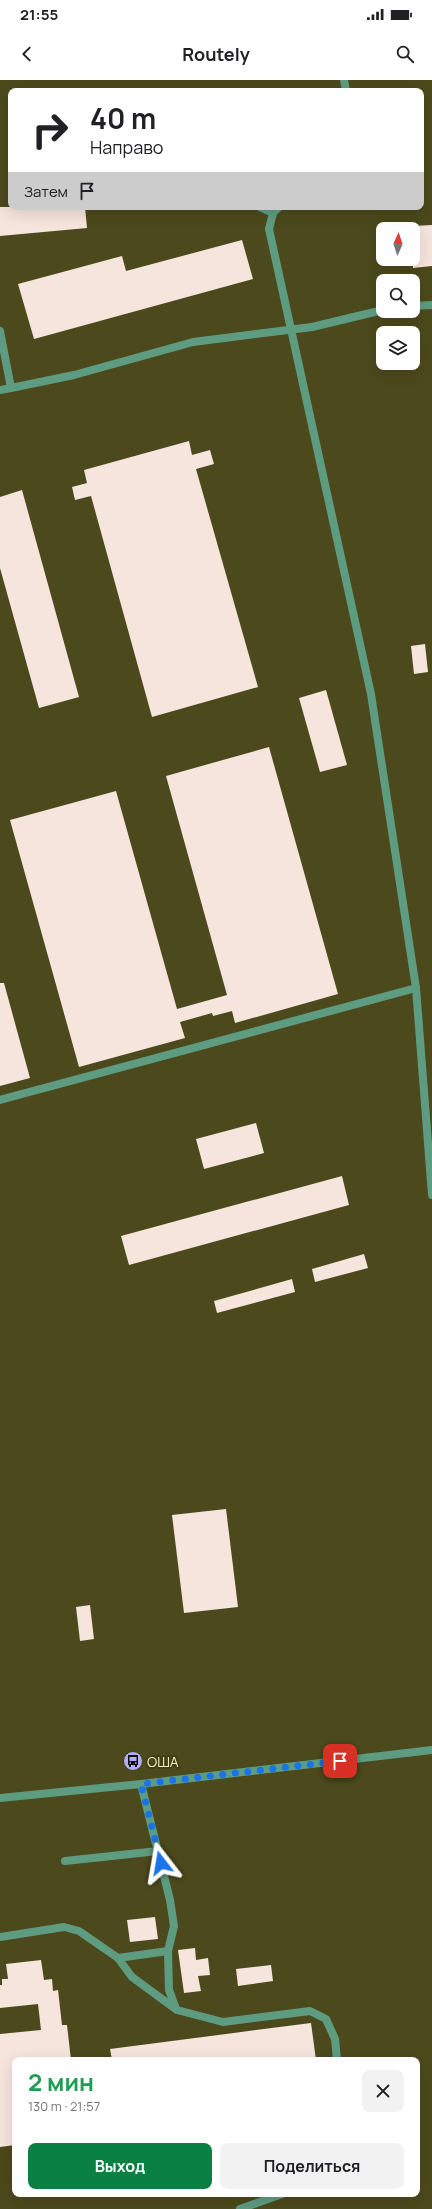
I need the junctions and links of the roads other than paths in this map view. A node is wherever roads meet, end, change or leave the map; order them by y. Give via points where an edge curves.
1 (266, 210) edge
2 (276, 210) edge
3 (273, 213) junction
4 (432, 305) edge
5 (420, 306) edge
6 (376, 312) edge
7 (292, 329) junction
8 (0, 331) edge
9 (10, 388) junction
10 (0, 390) edge
11 (416, 988) junction
12 (0, 1100) edge
13 (432, 1195) edge
14 (432, 1750) edge
15 (141, 1784) junction
16 (0, 1798) edge
17 (158, 1850) junction
18 (65, 1861) dead end
19 (0, 1937) edge
20 (168, 1951) junction
21 (118, 1958) junction
22 (177, 2010) junction
23 (337, 2057) edge
24 (274, 2197) edge
25 (240, 2209) edge

1 - 3 street
2 - 3 street
3 - 7 street via 269,229
4 - 5 street
6 - 7 street
7 - 9 street via 193,342 74,375
7 - 11 street via 371,694
8 - 9 street
9 - 10 street
11 - 12 street
11 - 13 street
14 - 15 street
15 - 16 street
15 - 17 street
17 - 18 street
17 - 20 street via 174,1926
19 - 21 street via 64,1927 79,1931
20 - 21 street
20 - 22 street via 169,1990
21 - 22 street via 132,1978
22 - 23 street via 223,2022 310,2011 326,2019 335,2039
24 - 25 street

